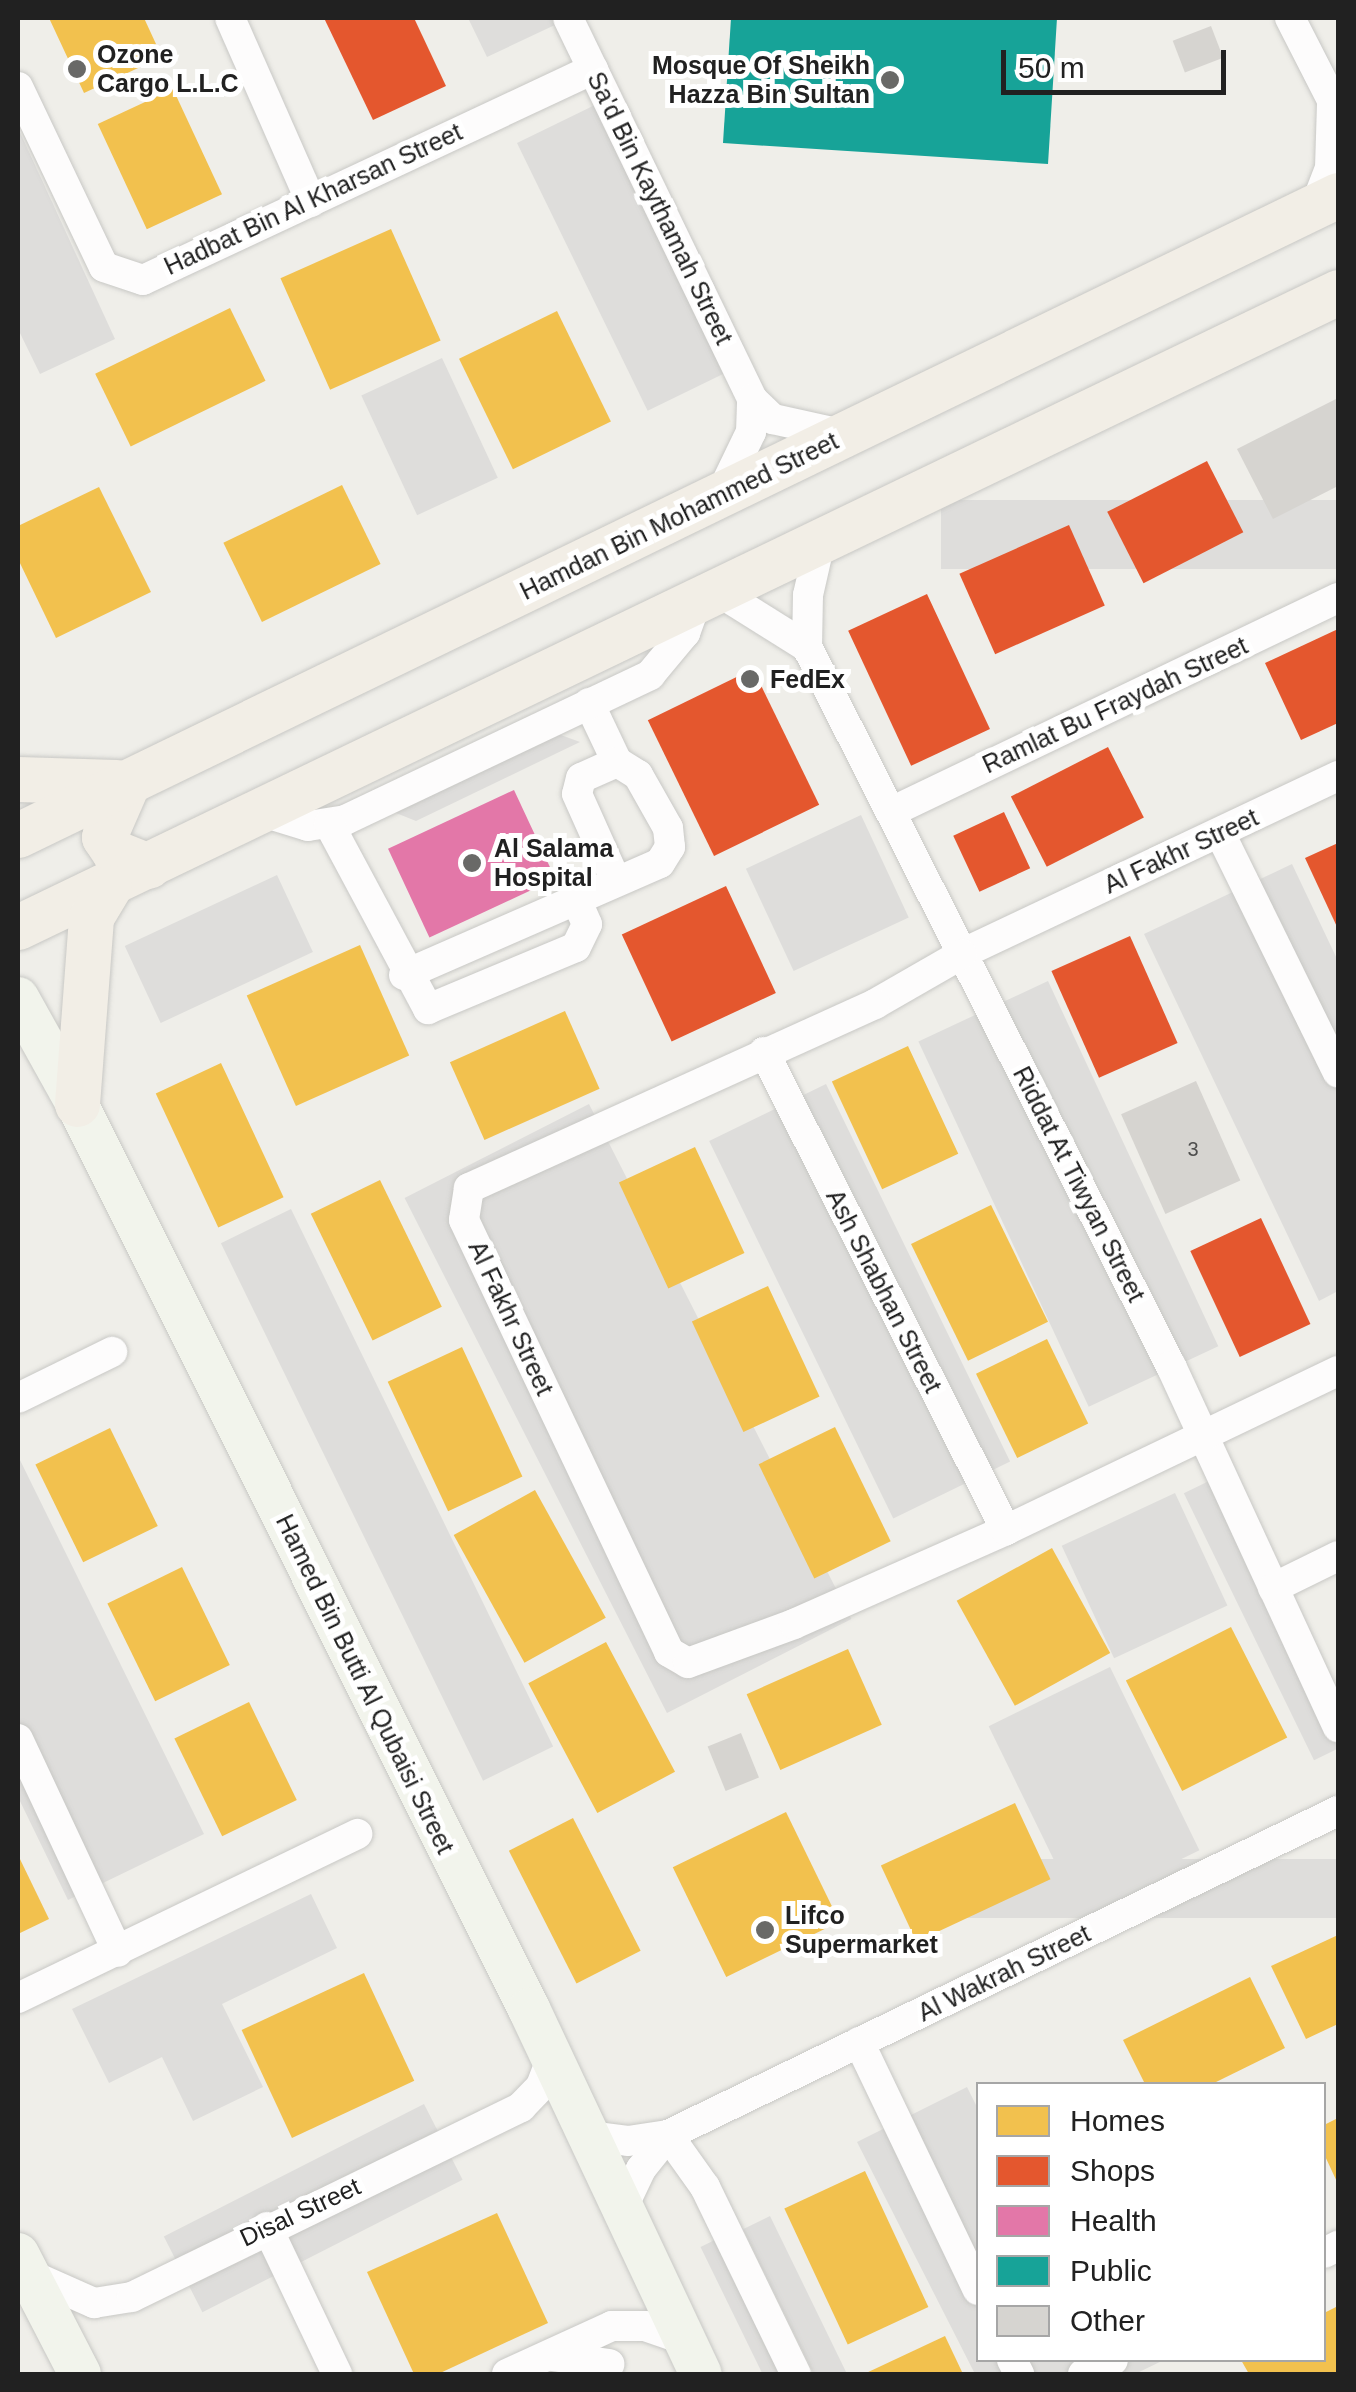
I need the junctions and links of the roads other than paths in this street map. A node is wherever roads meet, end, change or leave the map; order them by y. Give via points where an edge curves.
1 (230, 18) edge
2 (568, 18) edge
3 (1290, 18) edge
4 (592, 69) junction
5 (18, 87) edge
6 (1335, 108) edge
7 (1327, 201) edge
8 (311, 202) junction
9 (1338, 292) edge
10 (752, 400) junction
11 (846, 435) junction
12 (717, 500) junction
13 (820, 542) junction
14 (707, 594) junction
15 (1338, 598) edge
16 (807, 647) junction
17 (589, 703) junction
18 (616, 762) junction
19 (1338, 776) edge
20 (18, 779) edge
21 (128, 782) junction
22 (259, 810) junction
23 (890, 812) junction
24 (328, 824) junction
25 (1220, 833) junction
26 (18, 834) edge
27 (148, 866) junction
28 (616, 882) junction
29 (108, 886) junction
30 (576, 899) junction
31 (18, 926) edge
32 (962, 954) junction
33 (404, 976) junction
34 (18, 998) edge
35 (764, 1052) junction
36 (1338, 1073) edge
37 (77, 1104) junction
38 (112, 1352) dead end
39 (1338, 1371) edge
40 (18, 1398) edge
41 (1203, 1437) junction
42 (1006, 1530) junction
43 (1338, 1556) edge
44 (1273, 1588) junction
45 (1338, 1727) edge
46 (18, 1738) edge
47 (1338, 1810) edge
48 (358, 1834) dead end
49 (118, 1952) junction
50 (18, 1998) edge
51 (859, 2042) junction
52 (552, 2058) junction
53 (668, 2135) junction
54 (588, 2136) junction
55 (622, 2209) junction
56 (267, 2228) junction
57 (20, 2269) edge
58 (976, 2286) edge
59 (612, 2326) junction
60 (692, 2357) edge
61 (539, 2358) junction
62 (1109, 2362) edge
63 (613, 2369) edge
64 (80, 2374) edge
65 (337, 2374) edge
66 (507, 2374) edge
67 (796, 2374) edge
68 (1084, 2374) edge

1 - 8 street
2 - 4 street, Sa'd Bin Kaythamah Street
3 - 6 street
4 - 8 street, Hadbat Bin Al Kharsan Street
4 - 10 street, Sa'd Bin Kaythamah Street
5 - 8 street, Hadbat Bin Al Kharsan Street via 104,267 142,280
6 - 7 street
7 - 11 main road, Hamdan Bin Mohammed Street
9 - 13 main road
10 - 11 street via 773,418
10 - 12 street via 742,459
11 - 12 main road, Hamdan Bin Mohammed Street
12 - 21 main road, Hamdan Bin Mohammed Street
13 - 14 main road
13 - 16 street, Riddat At Tiwyan Street via 808,595
14 - 16 street
14 - 17 street via 664,662
14 - 22 main road
15 - 23 street, Ramlat Bu Fraydah Street
16 - 23 street, Riddat At Tiwyan Street
17 - 18 street
17 - 24 street
18 - 28 street via 580,778 577,794
18 - 28 street via 638,775 670,837 660,863
19 - 25 street, Al Fakhr Street
20 - 21 main road
21 - 26 main road, Hamdan Bin Mohammed Street
21 - 27 main road via 104,837 125,859
22 - 24 street via 284,821
22 - 27 main road
23 - 32 street, Riddat At Tiwyan Street
24 - 33 street
25 - 32 street, Al Fakhr Street
25 - 36 street
27 - 29 main road
28 - 30 street
29 - 31 main road
29 - 37 main road via 91,918
30 - 33 street
30 - 33 street via 587,931 576,947 437,1009 422,1006
32 - 35 street, Al Fakhr Street via 875,1004
32 - 41 street, Riddat At Tiwyan Street
34 - 37 main road, Hamed Bin Butti Al Qubaisi Street
35 - 42 street, Ash Shabhan Street
35 - 42 street, Al Fakhr Street via 469,1188 464,1220 670,1652 688,1662 721,1653
37 - 52 main road, Hamed Bin Butti Al Qubaisi Street
38 - 40 street
39 - 41 street, Al Fakhr Street
41 - 42 street, Al Fakhr Street
41 - 44 street, Riddat At Tiwyan Street
43 - 44 street
44 - 45 street, Riddat At Tiwyan Street
46 - 49 street
47 - 51 street, Al Wakrah Street
48 - 49 street
49 - 50 street
51 - 53 street, Al Wakrah Street
51 - 58 street
52 - 54 main road, Hamed Bin Butti Al Qubaisi Street
52 - 56 street, Disal Street via 542,2086 521,2107
53 - 54 street, Al Wakrah Street via 628,2141
53 - 55 street, Al Wakrah Street via 640,2169
53 - 67 street via 705,2187
54 - 55 main road, Hamed Bin Butti Al Qubaisi Street
55 - 60 main road, Hamed Bin Butti Al Qubaisi Street
56 - 57 street, Disal Street via 132,2298 104,2304
56 - 65 street
57 - 64 main road
59 - 60 street via 646,2326
59 - 61 street
59 - 63 street via 604,2347
61 - 63 street
61 - 66 street
62 - 68 street

